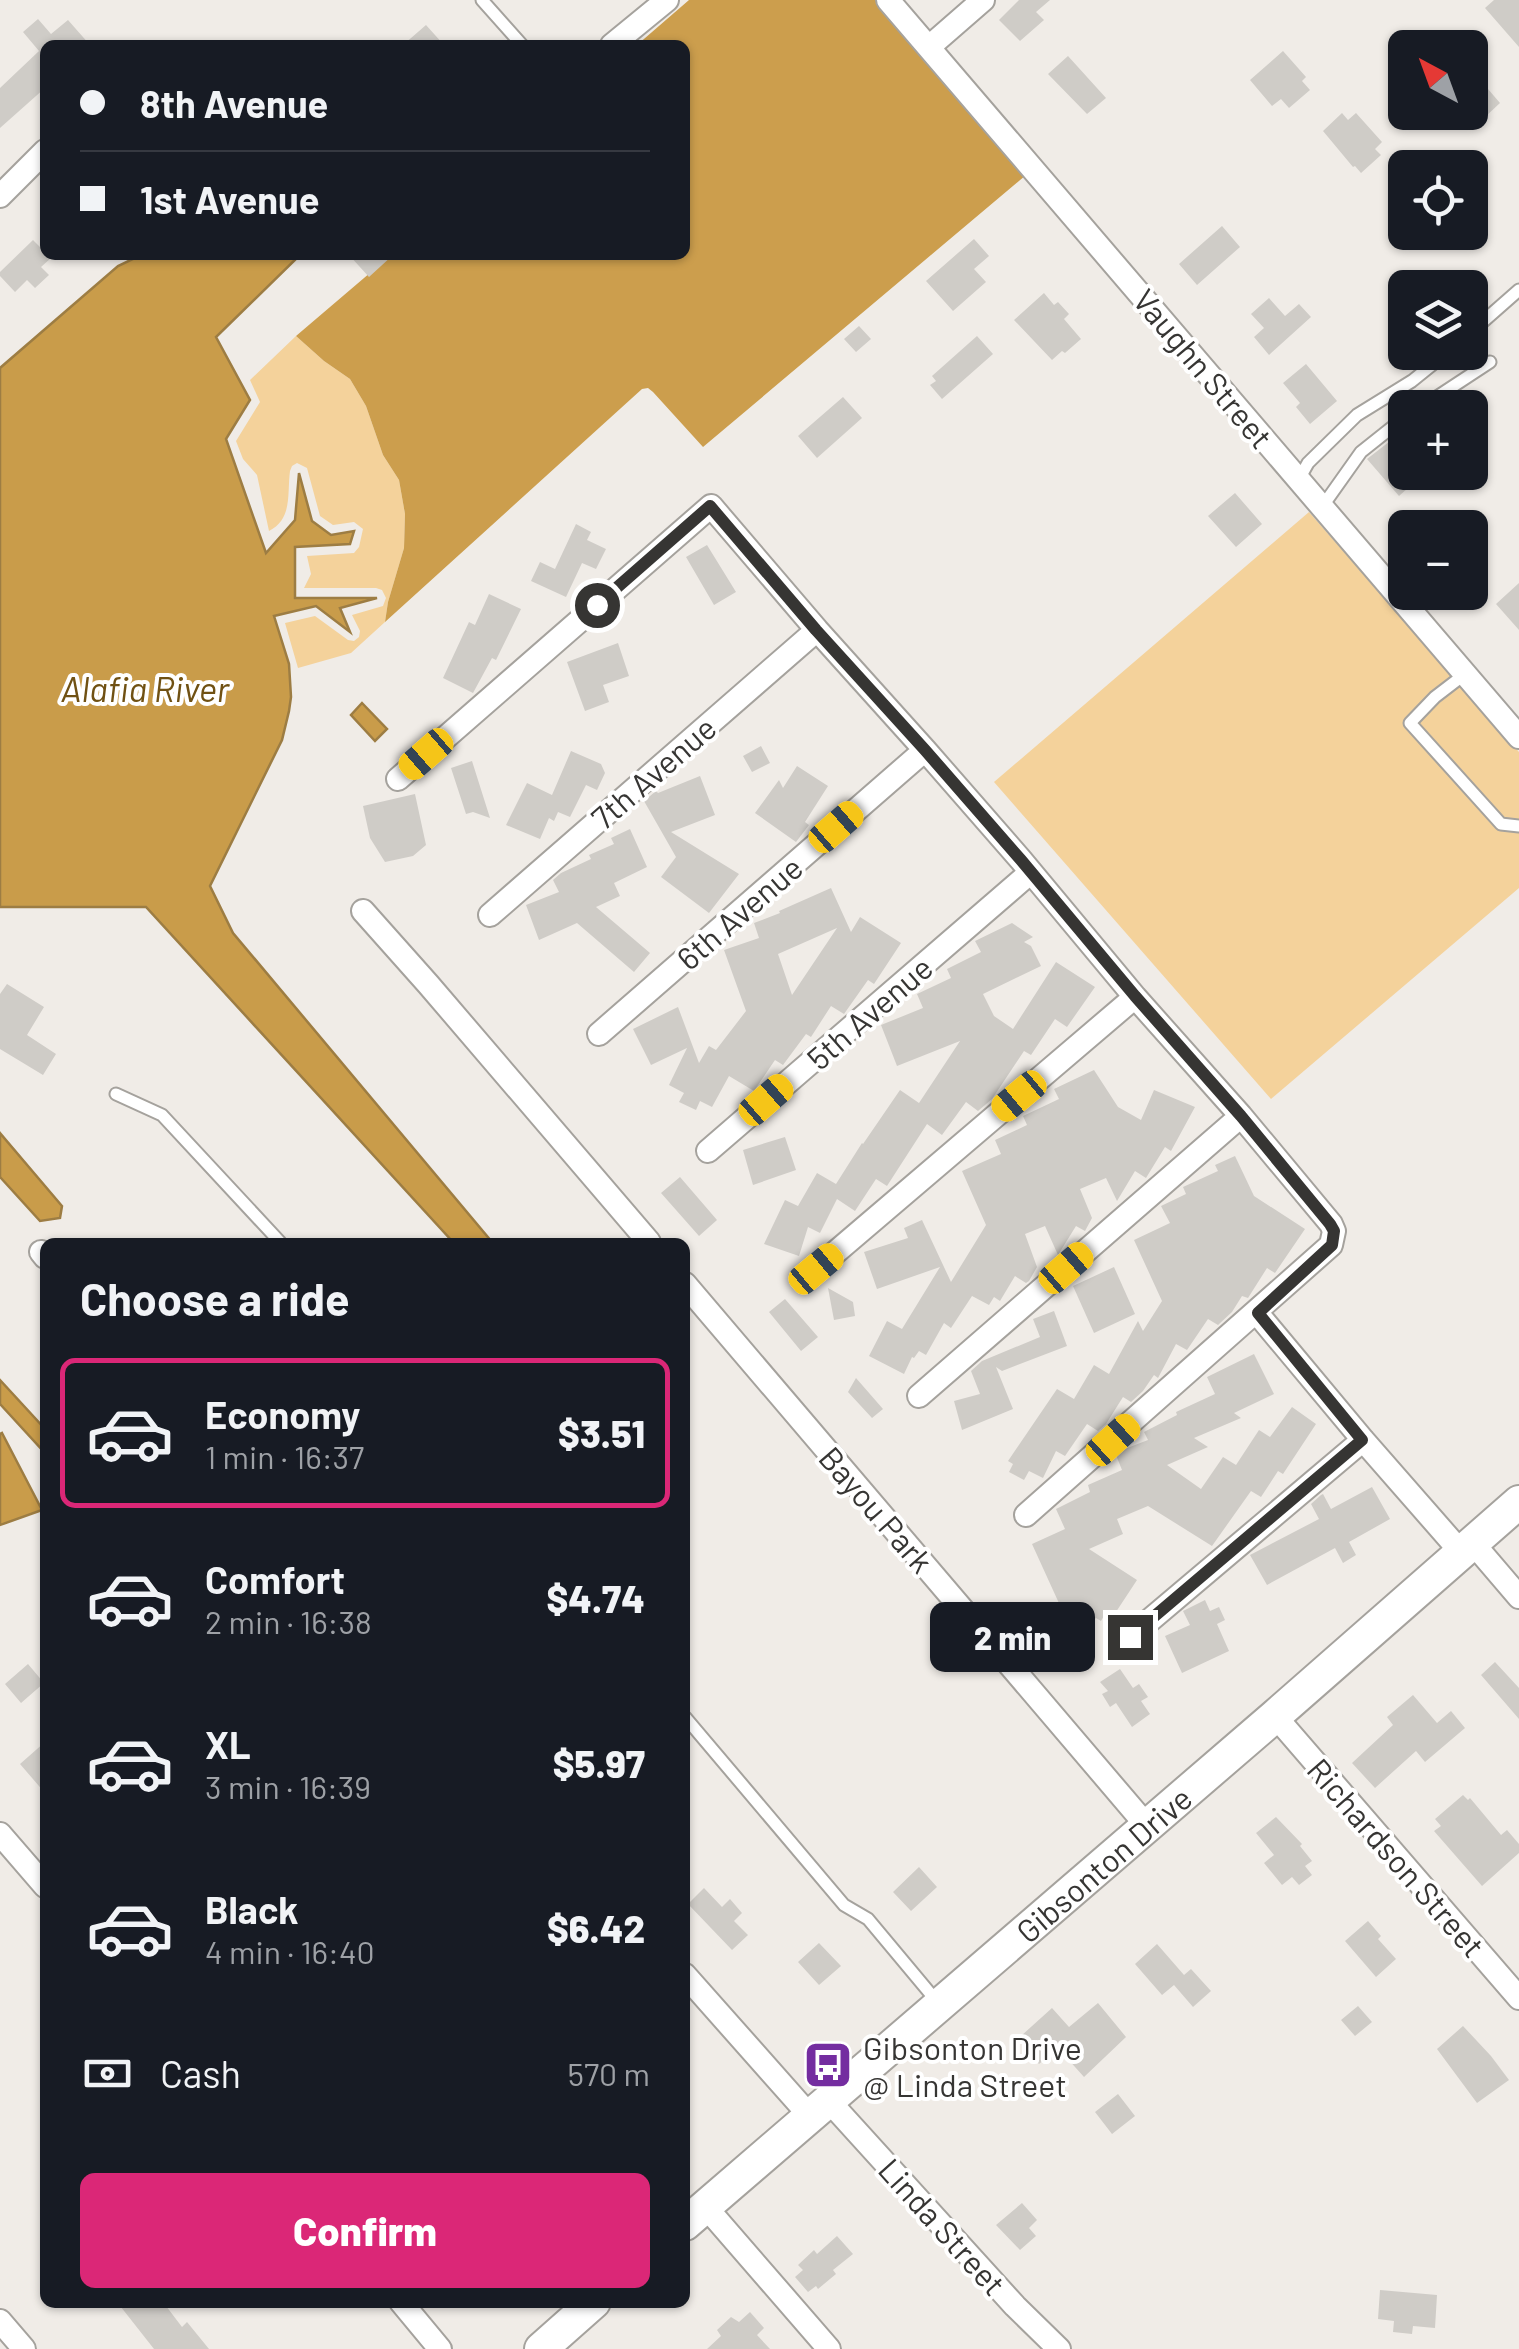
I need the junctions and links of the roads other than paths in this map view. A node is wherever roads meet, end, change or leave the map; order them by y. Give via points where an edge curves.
1 (482, 0) edge
2 (667, 0) edge
3 (888, 0) edge
4 (982, 0) edge
5 (518, 40) edge
6 (618, 40) edge
7 (929, 46) junction
8 (40, 156) edge
9 (0, 196) edge
10 (1519, 290) edge
11 (1488, 317) edge
12 (1490, 362) dead end
13 (1426, 370) edge
14 (1447, 390) edge
15 (1388, 430) edge
16 (1299, 479) junction
17 (1322, 507) junction
18 (816, 630) junction
19 (1465, 674) junction
20 (1519, 737) edge
21 (925, 750) junction
22 (398, 778) dead end
23 (1519, 826) edge
24 (1030, 872) junction
25 (363, 911) dead end
26 (490, 915) dead end
27 (1135, 996) junction
28 (599, 1034) dead end
29 (116, 1094) dead end
30 (1241, 1116) junction
31 (708, 1151) dead end
32 (276, 1238) edge
33 (646, 1238) edge
34 (816, 1269) dead end
35 (690, 1290) edge
36 (1258, 1313) junction
37 (919, 1396) dead end
38 (1362, 1440) junction
39 (1519, 1502) edge
40 (1026, 1516) dead end
41 (1466, 1547) junction
42 (1519, 1597) edge
43 (1130, 1637) dead end
44 (1275, 1716) junction
45 (690, 1724) edge
46 (1147, 1826) junction
47 (0, 1834) edge
48 (40, 1880) edge
49 (690, 1980) edge
50 (1519, 1998) edge
51 (938, 2004) junction
52 (819, 2108) junction
53 (695, 2215) edge
54 (406, 2308) edge
55 (588, 2308) edge
56 (0, 2321) edge
57 (547, 2347) edge
58 (24, 2349) edge
59 (440, 2349) edge
60 (829, 2349) edge
61 (1060, 2349) edge

1 - 5 lane
2 - 6 street
3 - 7 street, Vaughn Street
4 - 7 street
7 - 16 street, Vaughn Street
8 - 9 street
10 - 11 lane
12 - 14 lane
13 - 16 lane via 1357,415
15 - 17 lane via 1361,452
16 - 17 street, Vaughn Street
17 - 19 street, Vaughn Street
18 - 21 street
18 - 22 street via 710,506
18 - 26 street, 7th Avenue
19 - 20 street, Vaughn Street
19 - 23 lane via 1410,723 1501,824
21 - 24 street
21 - 28 street, 6th Avenue
24 - 27 street
24 - 31 street, 5th Avenue
25 - 33 street
27 - 30 street
27 - 34 street
29 - 32 lane via 162,1115
30 - 36 street via 1334,1231 1332,1245
30 - 37 street
35 - 46 street, Bayou Park
36 - 38 street
36 - 40 street
38 - 41 street
38 - 43 street
39 - 41 main road, Gibsonton Drive
41 - 42 street
41 - 44 main road, Gibsonton Drive
44 - 46 main road, Gibsonton Drive
44 - 50 street, Richardson Street
45 - 51 lane
46 - 51 main road, Gibsonton Drive
47 - 48 street
49 - 52 street, Linda Street
51 - 52 main road, Gibsonton Drive
52 - 53 main road, Gibsonton Drive
52 - 61 street, Linda Street
53 - 60 street
54 - 59 street
55 - 57 main road
56 - 58 street

